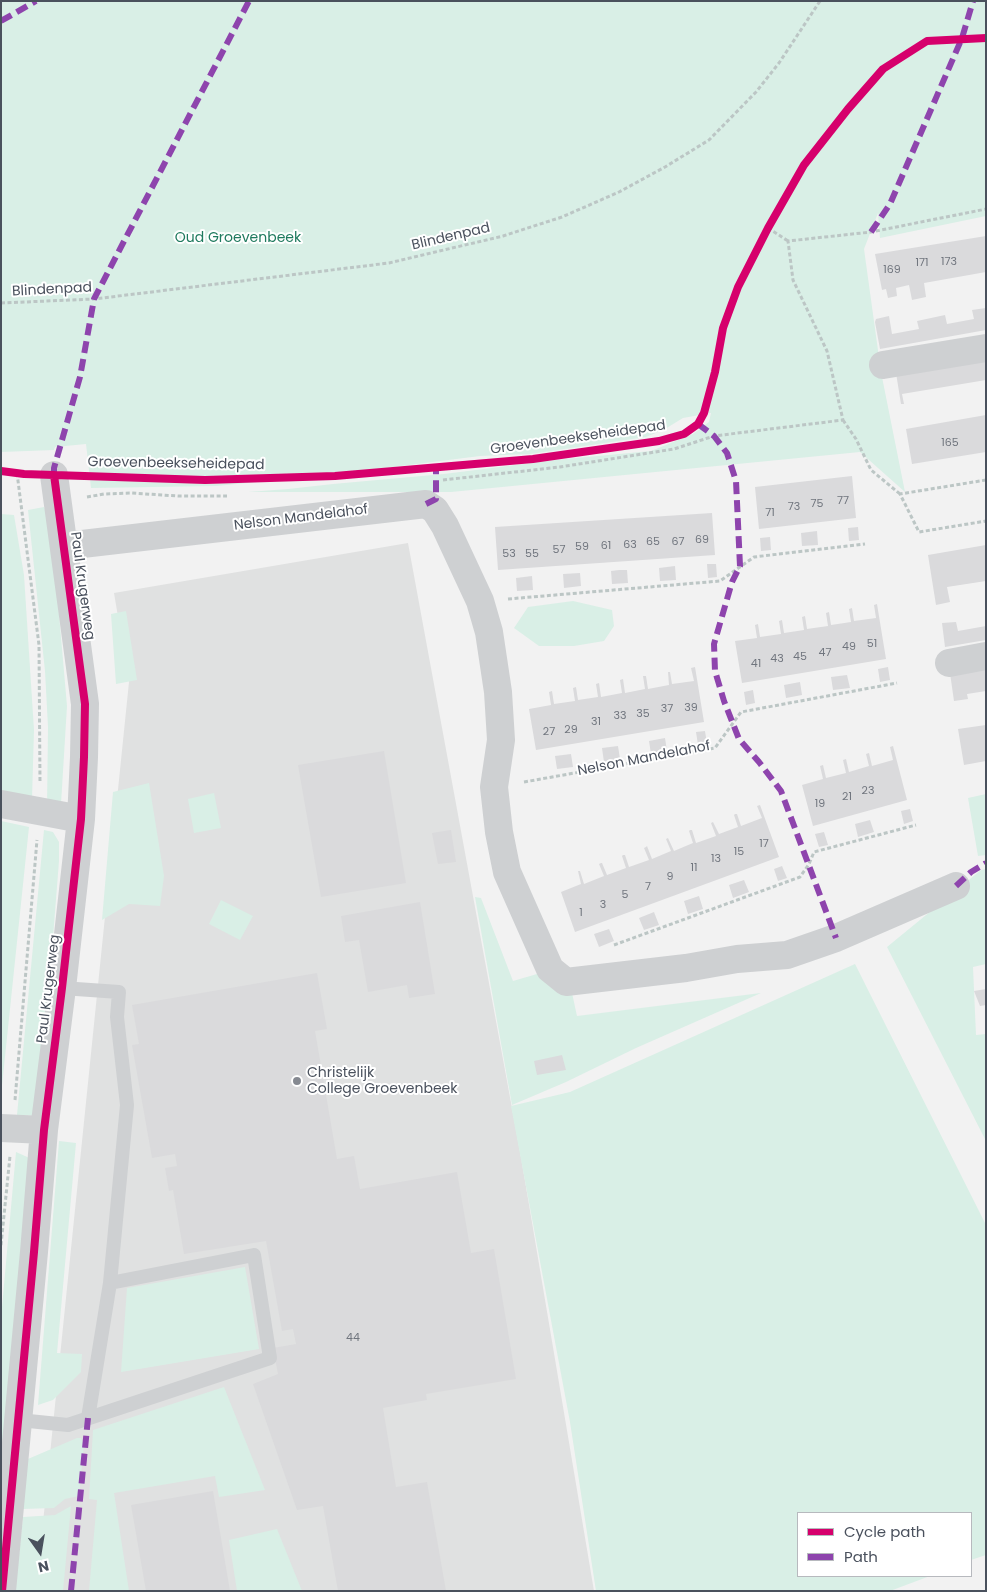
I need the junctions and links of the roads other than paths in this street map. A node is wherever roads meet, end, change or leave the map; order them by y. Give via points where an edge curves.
1 (986, 348) edge
2 (883, 365) dead end
3 (54, 475) road end
4 (65, 546) junction
5 (986, 656) edge
6 (949, 663) dead end
7 (1, 804) edge
8 (80, 819) junction
9 (956, 886) dead end
10 (62, 988) junction
11 (7, 1128) edge
12 (44, 1130) junction
13 (110, 1283) junction
14 (88, 1418) junction
15 (19, 1420) junction
16 (5, 1506) edge
17 (2, 1591) edge

1 - 2 street
3 - 4 street, Paul Krugerweg
4 - 8 street, Paul Krugerweg via 85,704
4 - 9 street, Nelson Mandelahof via 426,504 434,510 445,526 480,601 489,632 501,740 494,787 507,872 550,969 566,982 787,955 836,938
5 - 6 street
7 - 8 street
8 - 10 street, Paul Krugerweg
10 - 12 street, Paul Krugerweg
10 - 13 lane via 119,992 117,1017 127,1105
11 - 12 street
12 - 15 street, Paul Krugerweg
13 - 14 lane
13 - 14 lane via 254,1255 270,1358
14 - 15 lane via 68,1425
15 - 16 street, Paul Krugerweg
16 - 17 street, Paul Krugerweg

